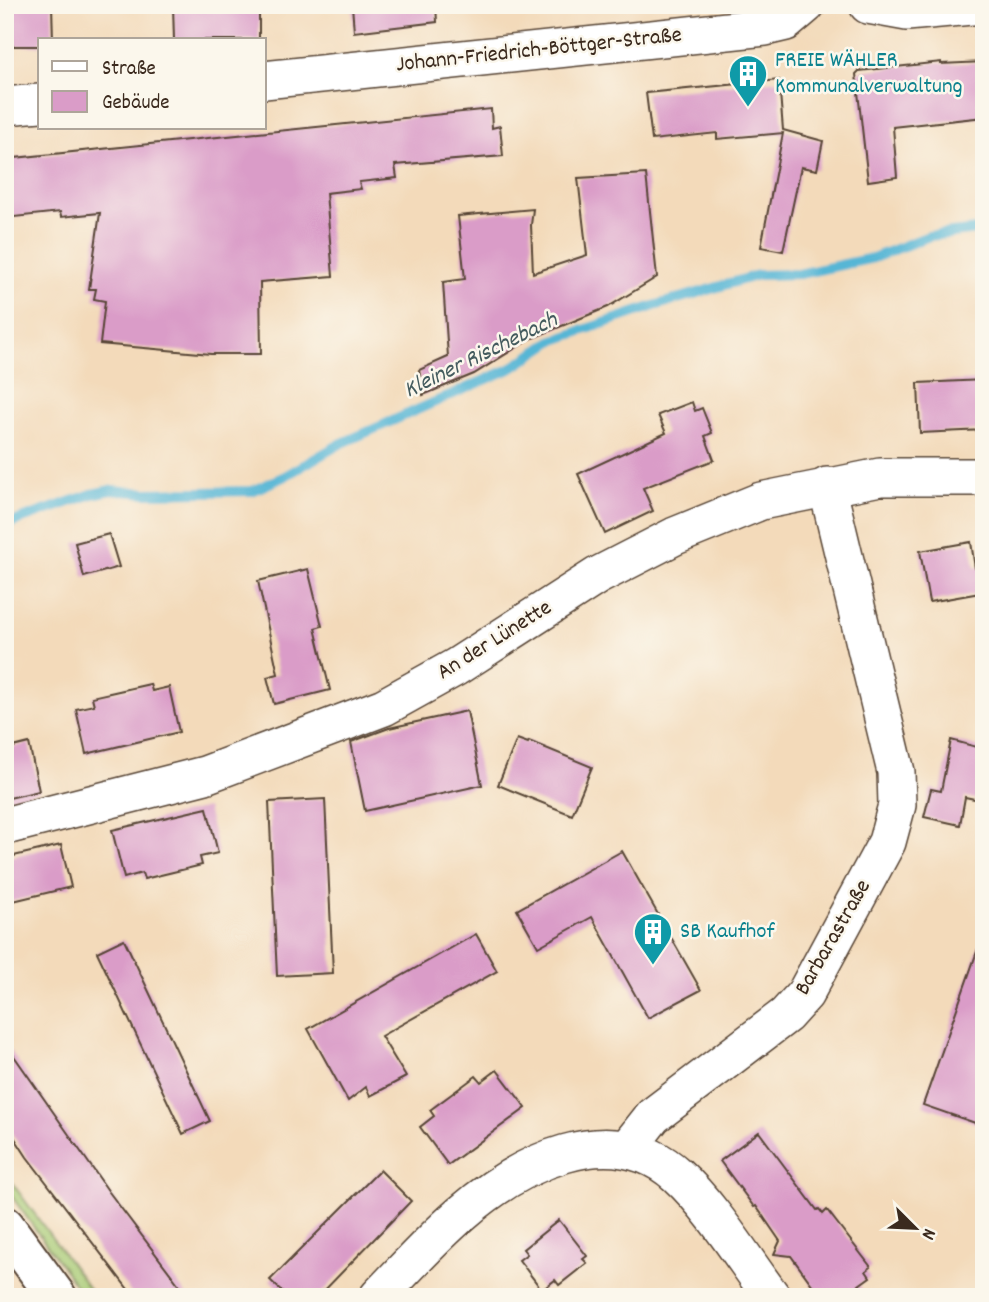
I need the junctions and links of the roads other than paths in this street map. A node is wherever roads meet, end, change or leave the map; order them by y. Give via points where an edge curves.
1 (806, 5) edge
2 (868, 5) edge
3 (982, 5) edge
4 (266, 80) edge
5 (38, 103) edge
6 (5, 106) edge
7 (984, 477) edge
8 (827, 486) junction
9 (5, 827) edge
10 (627, 1149) junction
11 (5, 1226) edge
12 (57, 1297) edge
13 (378, 1297) edge
14 (772, 1297) edge

1 - 4 street, Johann-Friedrich-Böttger-Straße via 786,22 765,27
2 - 3 street via 907,12
5 - 6 street
7 - 8 street, An der Lünette via 880,477
8 - 9 street, An der Lünette via 761,500 675,536 597,576 456,667 384,707 205,775
8 - 10 street, Barbarastraße via 897,772 897,806 887,842 805,994 786,1015 653,1116
10 - 13 street via 596,1147 569,1152 537,1163 499,1185 461,1214
10 - 14 street via 675,1173
11 - 12 main road

